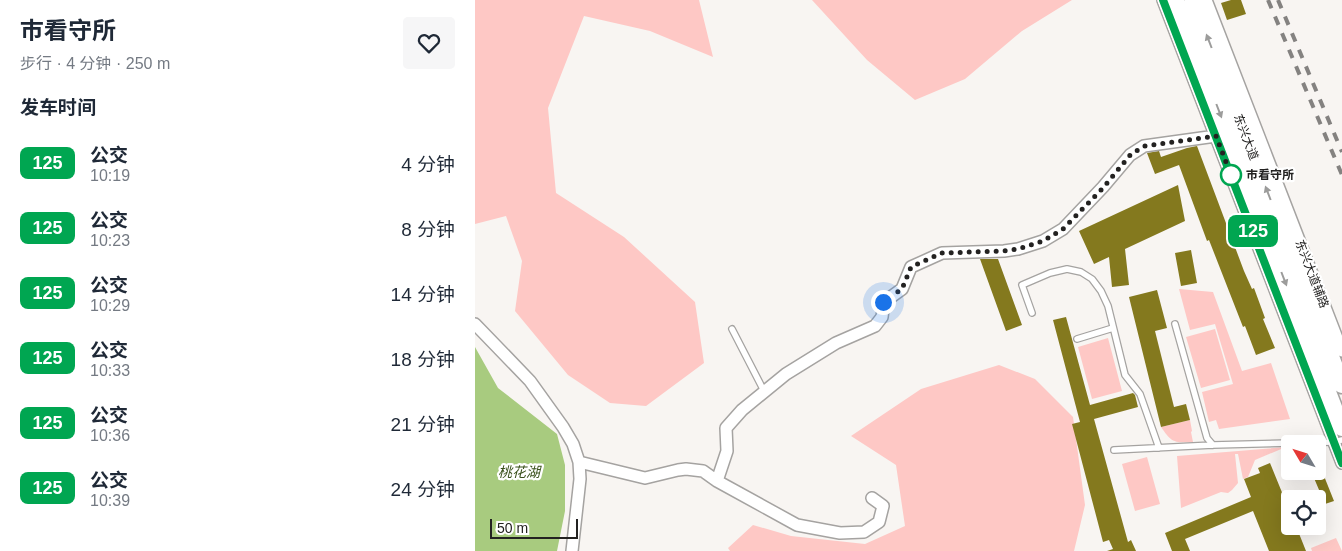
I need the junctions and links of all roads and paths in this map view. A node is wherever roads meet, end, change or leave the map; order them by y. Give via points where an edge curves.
1 (1163, 0) edge
2 (1176, 0) edge
3 (1198, 2) edge
4 (1201, 64) junction
5 (1198, 90) junction
6 (1253, 122) junction
7 (1216, 136) junction
8 (1251, 149) junction
9 (1249, 222) junction
10 (1271, 244) junction
11 (1295, 308) junction
12 (1032, 313) dead end
13 (475, 324) edge
14 (1175, 324) dead end
15 (1113, 328) junction
16 (732, 329) dead end
17 (1327, 330) junction
18 (1077, 339) dead end
19 (1295, 341) junction
20 (1342, 351) edge
21 (1342, 385) edge
22 (764, 392) junction
23 (1339, 437) edge
24 (1213, 445) junction
25 (1159, 448) junction
26 (1114, 450) dead end
27 (579, 462) junction
28 (1342, 463) edge
29 (717, 481) junction
30 (872, 498) dead end
31 (572, 551) edge

1 - 5 street
2 - 4 main road, 东兴大道
3 - 6 street, 东兴大道辅路
8 -> 3 main road, 东兴大道
4 - 5 street
4 -> 10 main road, 东兴大道
5 - 7 street
6 - 8 street
6 - 17 street, 东兴大道辅路
7 - 9 street
7 - 22 street via 1145,146 1131,154 1063,229 1043,241 1004,251 942,253 911,267 902,289 883,302 882,317 875,326 836,343 786,374
17 -> 8 main road, 东兴大道
9 - 10 street
9 - 19 street
10 -> 11 main road, 东兴大道
11 - 19 street
11 - 23 main road, 东兴大道
12 - 15 lane via 1021,285 1067,269 1092,279 1108,306
13 - 27 street via 530,381 569,435
14 - 24 lane via 1207,438
15 - 18 lane
15 - 25 lane via 1125,374 1140,394
16 - 22 lane
17 - 20 street, 东兴大道辅路
17 - 21 main road, 东兴大道
19 - 23 street
22 - 29 street via 741,410 726,428 727,451
23 - 24 lane
23 - 28 street
24 - 25 lane
25 - 26 lane
27 - 29 street via 645,478 678,470 703,471
27 - 31 street
29 - 30 street via 797,524 840,533 864,532 879,522 883,506

